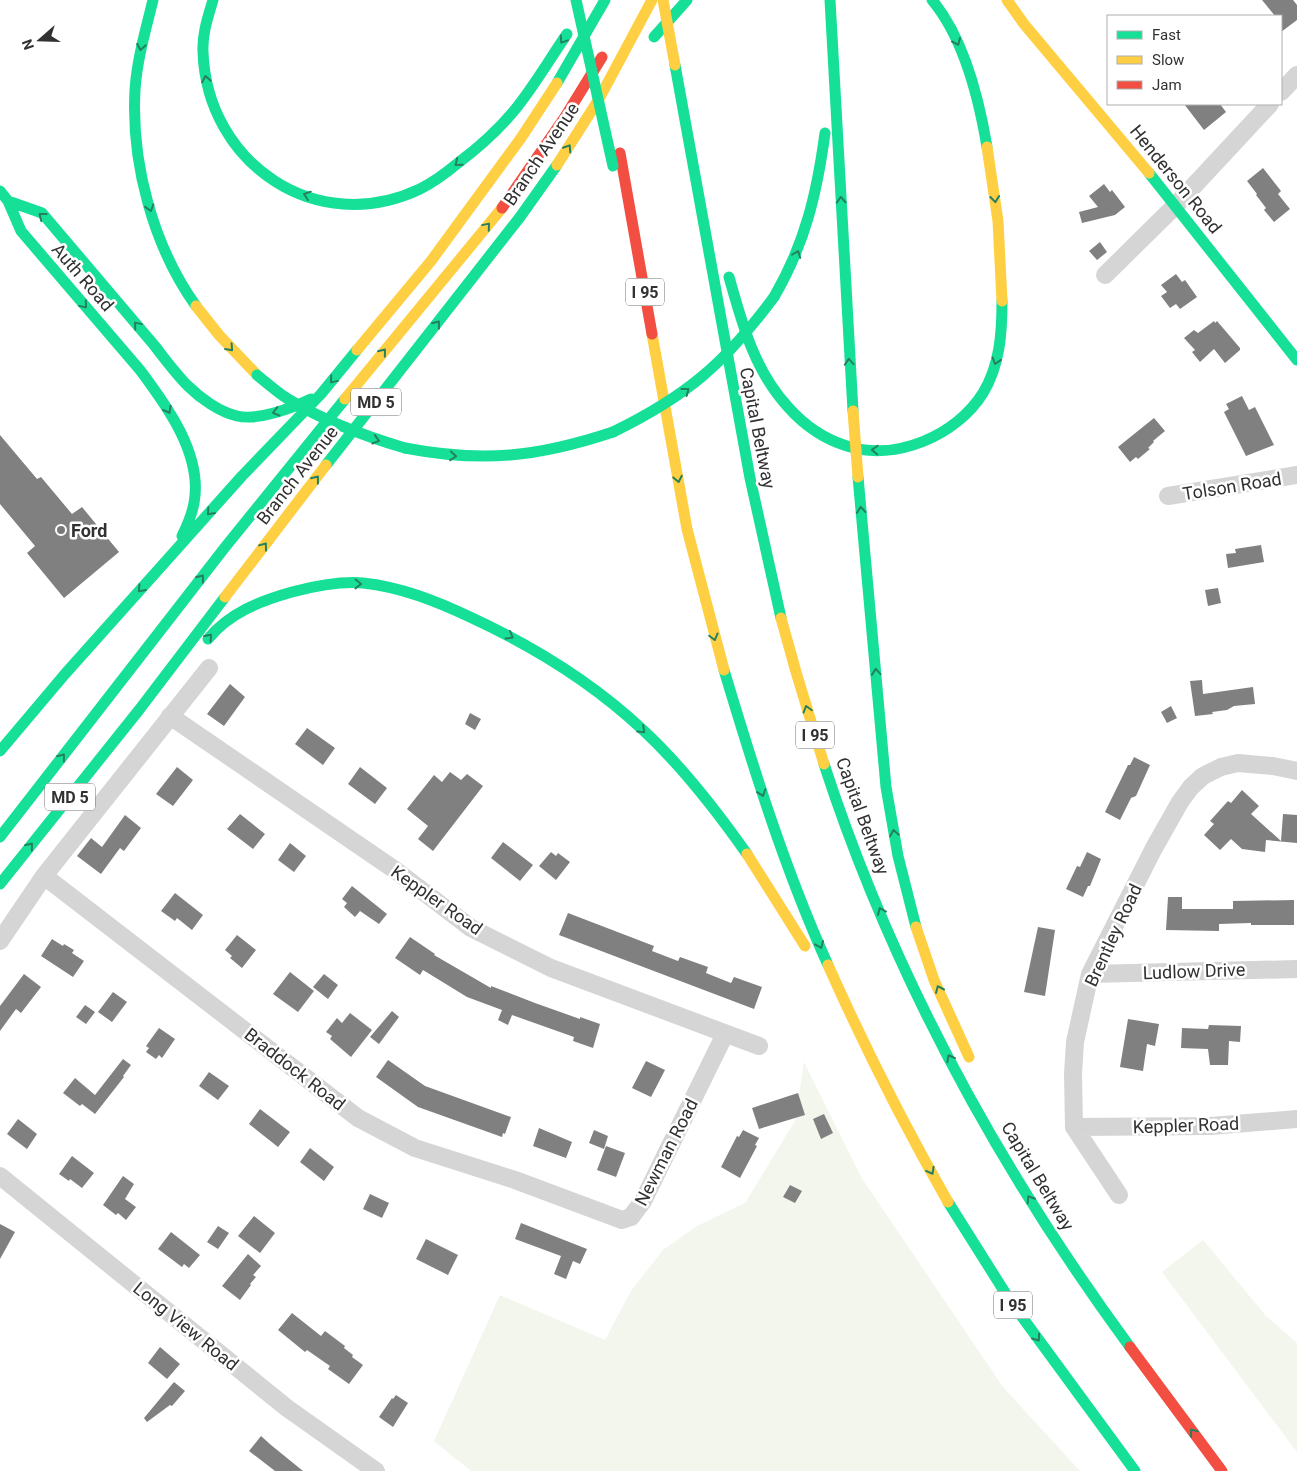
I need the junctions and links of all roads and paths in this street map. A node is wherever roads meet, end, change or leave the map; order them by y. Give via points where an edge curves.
1 (153, 0) edge
2 (213, 0) edge
3 (576, 0) edge
4 (592, 0) edge
5 (605, 0) edge
6 (652, 0) edge
7 (664, 0) edge
8 (687, 0) edge
9 (829, 0) edge
10 (932, 0) edge
11 (1007, 0) edge
12 (598, 29) dead end
13 (646, 47) dead end
14 (675, 66) junction
15 (1297, 75) edge
16 (1282, 91) edge
17 (1269, 105) edge
18 (611, 109) junction
19 (0, 191) edge
20 (8, 201) junction
21 (1176, 205) junction
22 (717, 234) dead end
23 (727, 269) dead end
24 (1105, 275) dead end
25 (466, 287) junction
26 (1297, 360) edge
27 (321, 394) junction
28 (669, 431) junction
29 (1297, 475) edge
30 (1168, 496) dead end
31 (173, 553) junction
32 (209, 668) dead end
33 (139, 710) junction
34 (170, 716) junction
35 (0, 751) edge
36 (1297, 771) edge
37 (0, 837) edge
38 (44, 876) junction
39 (0, 884) edge
40 (0, 941) edge
41 (1297, 969) edge
42 (1090, 974) junction
43 (725, 1034) junction
44 (759, 1046) dead end
45 (972, 1064) dead end
46 (1297, 1119) edge
47 (1074, 1126) junction
48 (907, 1128) junction
49 (1023, 1166) dead end
50 (0, 1176) edge
51 (1119, 1195) dead end
52 (578, 1202) joint
53 (1125, 1341) junction
54 (376, 1471) edge
55 (1135, 1471) edge
56 (1222, 1471) edge

1 -> 9 main road, bridge via 135,90 136,138 142,178 168,255 187,292 208,322 257,375 287,398 326,420 366,437 405,448 454,456 490,457 538,453 579,444 646,417 705,376 753,327 794,261 809,221 819,180 826,129
4 -> 2 main road via 519,104 467,156 421,189 378,202 347,205 291,190 268,177 231,142 211,102 205,76 205,28
3 - 28 main road, bridge
4 - 12 main road
5 -> 27 main road, Branch Avenue / MD 5 via 521,138 431,261
25 -> 6 main road, Branch Avenue / MD 5 via 558,163 599,99
7 - 14 main road, Capital Beltway / I 95, bridge
8 - 13 main road
45 -> 9 main road, bridge via 922,946 898,856 886,787 853,411
10 -> 23 main road via 949,24 960,48 985,137 994,188 1000,246 1000,342 996,362 979,398 948,427 912,446 871,450 843,446 821,436 800,420 768,382 748,340
11 - 21 main road, Henderson Road
14 - 22 main road
53 -> 14 main road, Capital Beltway / I 95 via 1028,1196 948,1054 903,962 838,801 785,634 764,551
15 - 16 street
17 - 21 street
18 - 25 main road via 525,221
18 - 28 main road, I 95
37 -> 18 main road, I 95 via 226,546 506,203 565,117 604,49
19 - 20 main road, Auth Road
27 -> 20 main road, Auth Road via 290,409 263,415 238,416 214,406 189,387 42,213
20 -> 31 main road, Auth Road via 21,231 140,370 160,396 184,440 194,477 194,501 187,526
21 - 24 street
21 - 26 main road, Henderson Road
33 -> 25 main road, Branch Avenue / MD 5
27 -> 31 main road, Branch Avenue / MD 5
28 -> 48 main road, I 95 via 696,568 745,744 803,904 843,1000
29 - 30 street, Tolson Road
31 -> 35 main road, Branch Avenue / MD 5
32 - 34 street
39 -> 33 main road, Branch Avenue / MD 5
33 -> 48 main road via 221,624 262,602 294,591 328,584 360,583 404,590 499,629 600,693 643,730 717,809 813,960
34 - 38 street
34 - 43 street, Keppler Road via 395,870 471,928 551,968
36 - 42 street, Brentley Road via 1238,763 1203,776 1191,787 1154,848
38 - 40 street
38 - 52 street, Braddock Road via 358,1118 415,1148
41 - 42 street, Ludlow Drive
42 - 47 street, Brentley Road via 1075,1042
43 - 44 street, Keppler Road
43 - 52 street, Newman Road via 643,1201 631,1217 622,1220
46 - 47 street, Keppler Road via 1210,1126
47 - 51 street
48 -> 55 main road, I 95 via 1010,1301
49 - 53 main road
50 - 54 street, Long View Road via 287,1408
56 -> 53 main road, Capital Beltway / I 95

